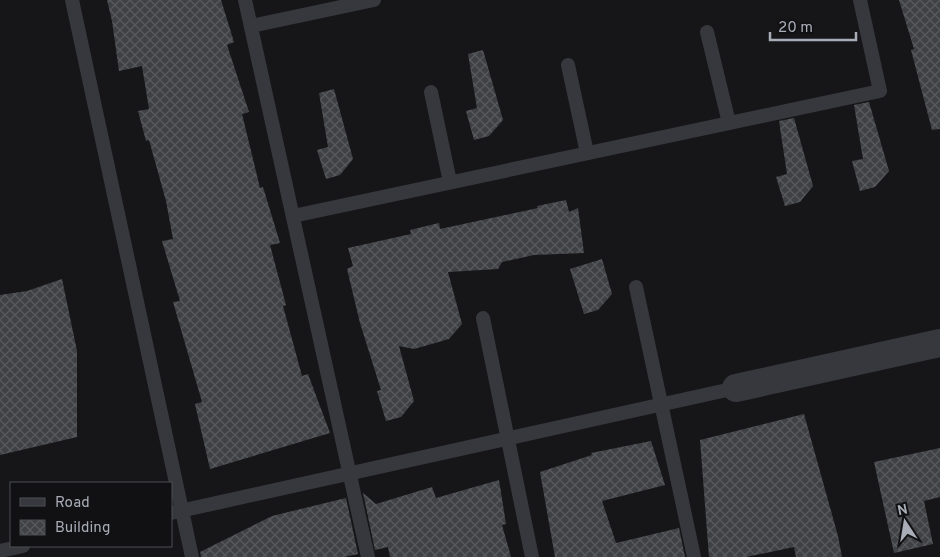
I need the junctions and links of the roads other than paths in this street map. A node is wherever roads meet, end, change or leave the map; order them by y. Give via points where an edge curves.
1 (72, 0) edge
2 (245, 0) edge
3 (374, 0) edge
4 (860, 0) edge
5 (251, 26) junction
6 (707, 32) dead end
7 (568, 65) dead end
8 (431, 92) dead end
9 (729, 123) junction
10 (587, 153) junction
11 (450, 182) junction
12 (293, 216) junction
13 (636, 286) dead end
14 (483, 318) dead end
15 (940, 344) edge
16 (736, 388) joint
17 (661, 405) junction
18 (508, 439) junction
19 (349, 474) junction
20 (171, 482) edge
21 (172, 488) edge
22 (177, 512) edge
23 (18, 550) edge
24 (0, 551) edge
25 (192, 557) edge
26 (368, 557) edge
27 (532, 557) edge
28 (694, 557) edge

1 - 20 lane
2 - 5 lane
3 - 5 lane
4 - 9 lane via 880,91
5 - 12 lane
6 - 9 lane
7 - 10 lane
8 - 11 lane
9 - 10 lane
10 - 11 lane
11 - 12 lane
12 - 19 lane
13 - 17 lane
14 - 18 lane
15 - 16 street
16 - 17 lane
17 - 18 lane
17 - 28 lane
18 - 19 lane
18 - 27 lane
19 - 22 lane
19 - 26 lane
21 - 22 lane
22 - 25 lane
23 - 24 lane

